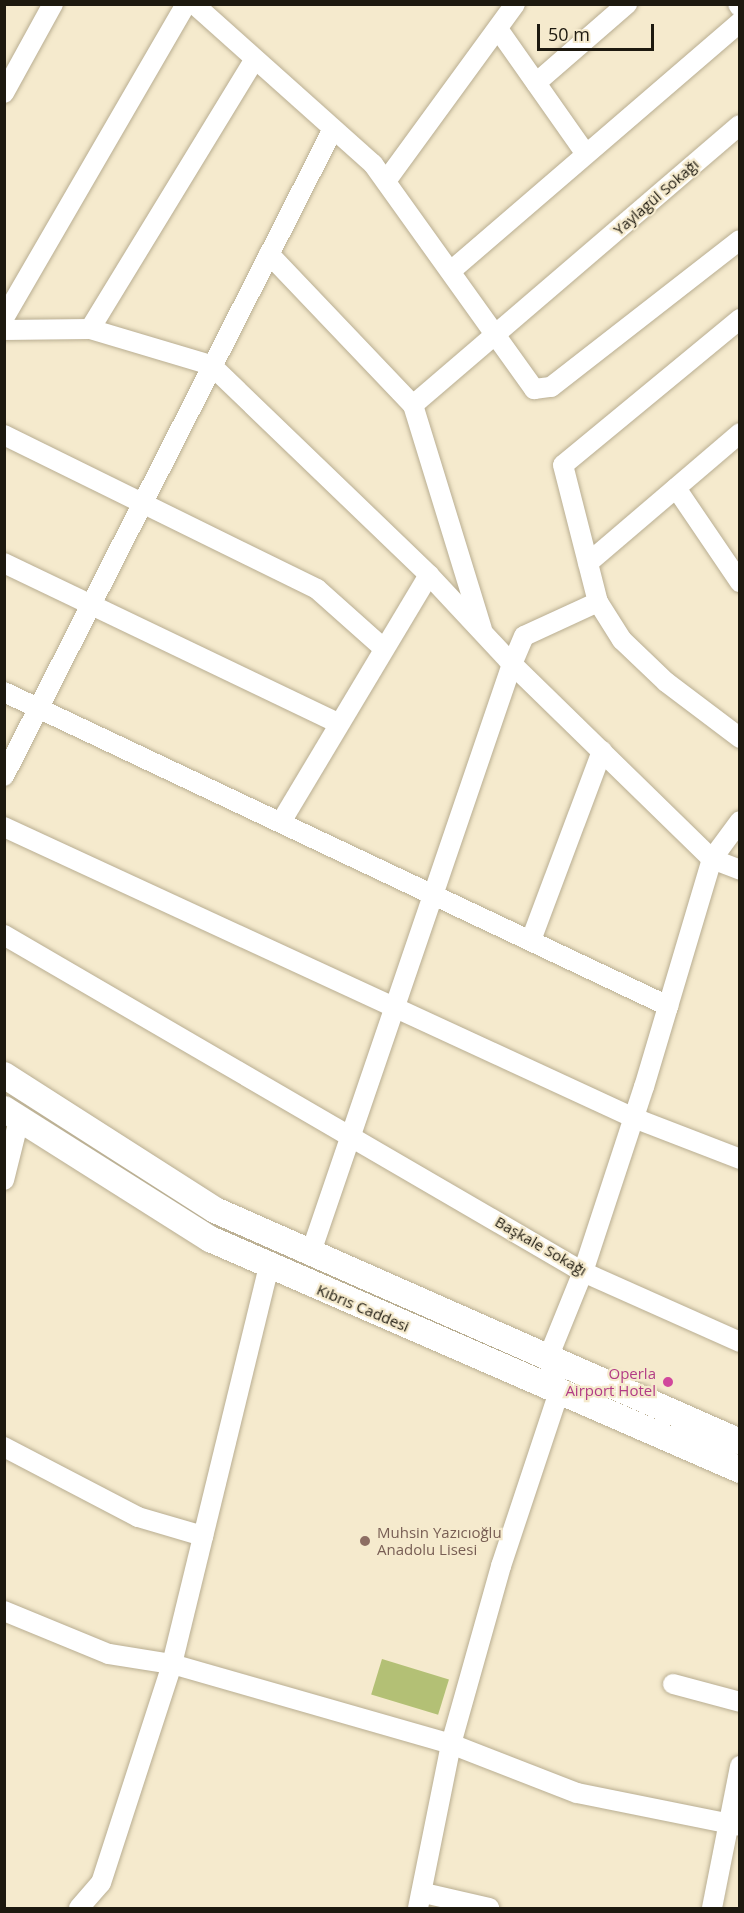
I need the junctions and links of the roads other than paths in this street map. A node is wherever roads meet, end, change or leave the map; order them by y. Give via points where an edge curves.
1 (53, 4) edge
2 (186, 4) edge
3 (194, 4) edge
4 (515, 4) edge
5 (627, 4) edge
6 (740, 21) edge
7 (498, 29) junction
8 (254, 60) junction
9 (536, 83) junction
10 (4, 93) edge
11 (740, 125) edge
12 (332, 131) junction
13 (585, 153) junction
14 (386, 181) junction
15 (740, 240) edge
16 (268, 254) junction
17 (452, 270) junction
18 (4, 318) edge
19 (740, 319) edge
20 (90, 329) junction
21 (4, 330) edge
22 (499, 334) junction
23 (211, 365) junction
24 (413, 405) junction
25 (740, 433) edge
26 (4, 435) edge
27 (676, 488) junction
28 (142, 501) junction
29 (4, 563) edge
30 (588, 563) junction
31 (429, 575) junction
32 (740, 582) edge
33 (598, 602) junction
34 (91, 604) junction
35 (484, 634) junction
36 (382, 647) junction
37 (512, 664) junction
38 (4, 692) edge
39 (39, 710) junction
40 (338, 723) junction
41 (740, 738) edge
42 (602, 751) junction
43 (4, 776) edge
44 (740, 821) edge
45 (281, 822) junction
46 (4, 827) edge
47 (712, 859) junction
48 (740, 870) edge
49 (434, 892) junction
50 (4, 935) edge
51 (531, 940) junction
52 (668, 1006) junction
53 (393, 1009) junction
54 (4, 1075) edge
55 (12, 1115) edge
56 (634, 1118) junction
57 (350, 1135) junction
58 (740, 1160) edge
59 (4, 1180) edge
60 (311, 1252) junction
61 (269, 1267) junction
62 (584, 1272) junction
63 (740, 1342) edge
64 (549, 1358) junction
65 (559, 1392) junction
66 (740, 1442) edge
67 (4, 1447) edge
68 (740, 1470) edge
69 (203, 1536) junction
70 (4, 1611) edge
71 (172, 1664) junction
72 (673, 1684) dead end
73 (740, 1702) edge
74 (451, 1744) junction
75 (740, 1766) edge
76 (735, 1825) edge
77 (421, 1900) edge
78 (79, 1908) edge
79 (489, 1908) edge
80 (712, 1908) edge

1 - 10 street
2 - 18 street
3 - 8 street
4 - 7 street
5 - 9 street
6 - 13 street
7 - 9 street
7 - 14 street
8 - 12 street
8 - 20 street
9 - 13 street
11 - 22 street, Yaylagül Sokağı
12 - 14 street
12 - 16 street
13 - 17 street
14 - 17 street
15 - 22 street via 551,387 534,389
16 - 23 street
16 - 24 street
17 - 22 street
19 - 30 street via 562,465
20 - 21 street
20 - 23 street
22 - 24 street, Yaylagül Sokağı
23 - 28 street
23 - 31 street
24 - 35 street
25 - 27 street
26 - 28 street
27 - 30 street
27 - 32 street
28 - 34 street
28 - 36 street via 317,589
29 - 34 street
30 - 33 street
31 - 35 street
31 - 36 street
33 - 37 street via 524,636
33 - 41 street via 622,639 666,682
34 - 39 street
34 - 40 street
35 - 37 street
36 - 40 street
37 - 42 street
37 - 49 street
38 - 39 street
39 - 43 street
39 - 45 street
40 - 45 street
42 - 47 street
42 - 51 street
44 - 47 street
45 - 49 street
46 - 53 street
47 - 48 street
47 - 52 street
49 - 51 street
49 - 53 street
50 - 57 street, Başkale Sokağı
51 - 52 street
52 - 56 street
53 - 56 street
53 - 57 street
54 - 60 main road via 196,1199
55 - 59 street
55 - 61 main road, Kıbrıs Caddesi via 177,1220
56 - 58 street
56 - 62 street
57 - 60 street via 341,1177
57 - 62 street, Başkale Sokağı
60 - 64 main road
61 - 65 main road, Kıbrıs Caddesi
61 - 69 street
62 - 63 street, Başkale Sokağı
62 - 64 street
64 - 65 street
64 - 66 main road
65 - 68 main road, Kıbrıs Caddesi
65 - 74 street via 501,1566
67 - 69 street via 138,1517
69 - 71 street
70 - 71 street via 109,1654
71 - 74 street
71 - 78 street via 101,1883
72 - 73 street
74 - 76 street via 577,1793
74 - 77 street
75 - 76 street
76 - 80 street
77 - 79 street

